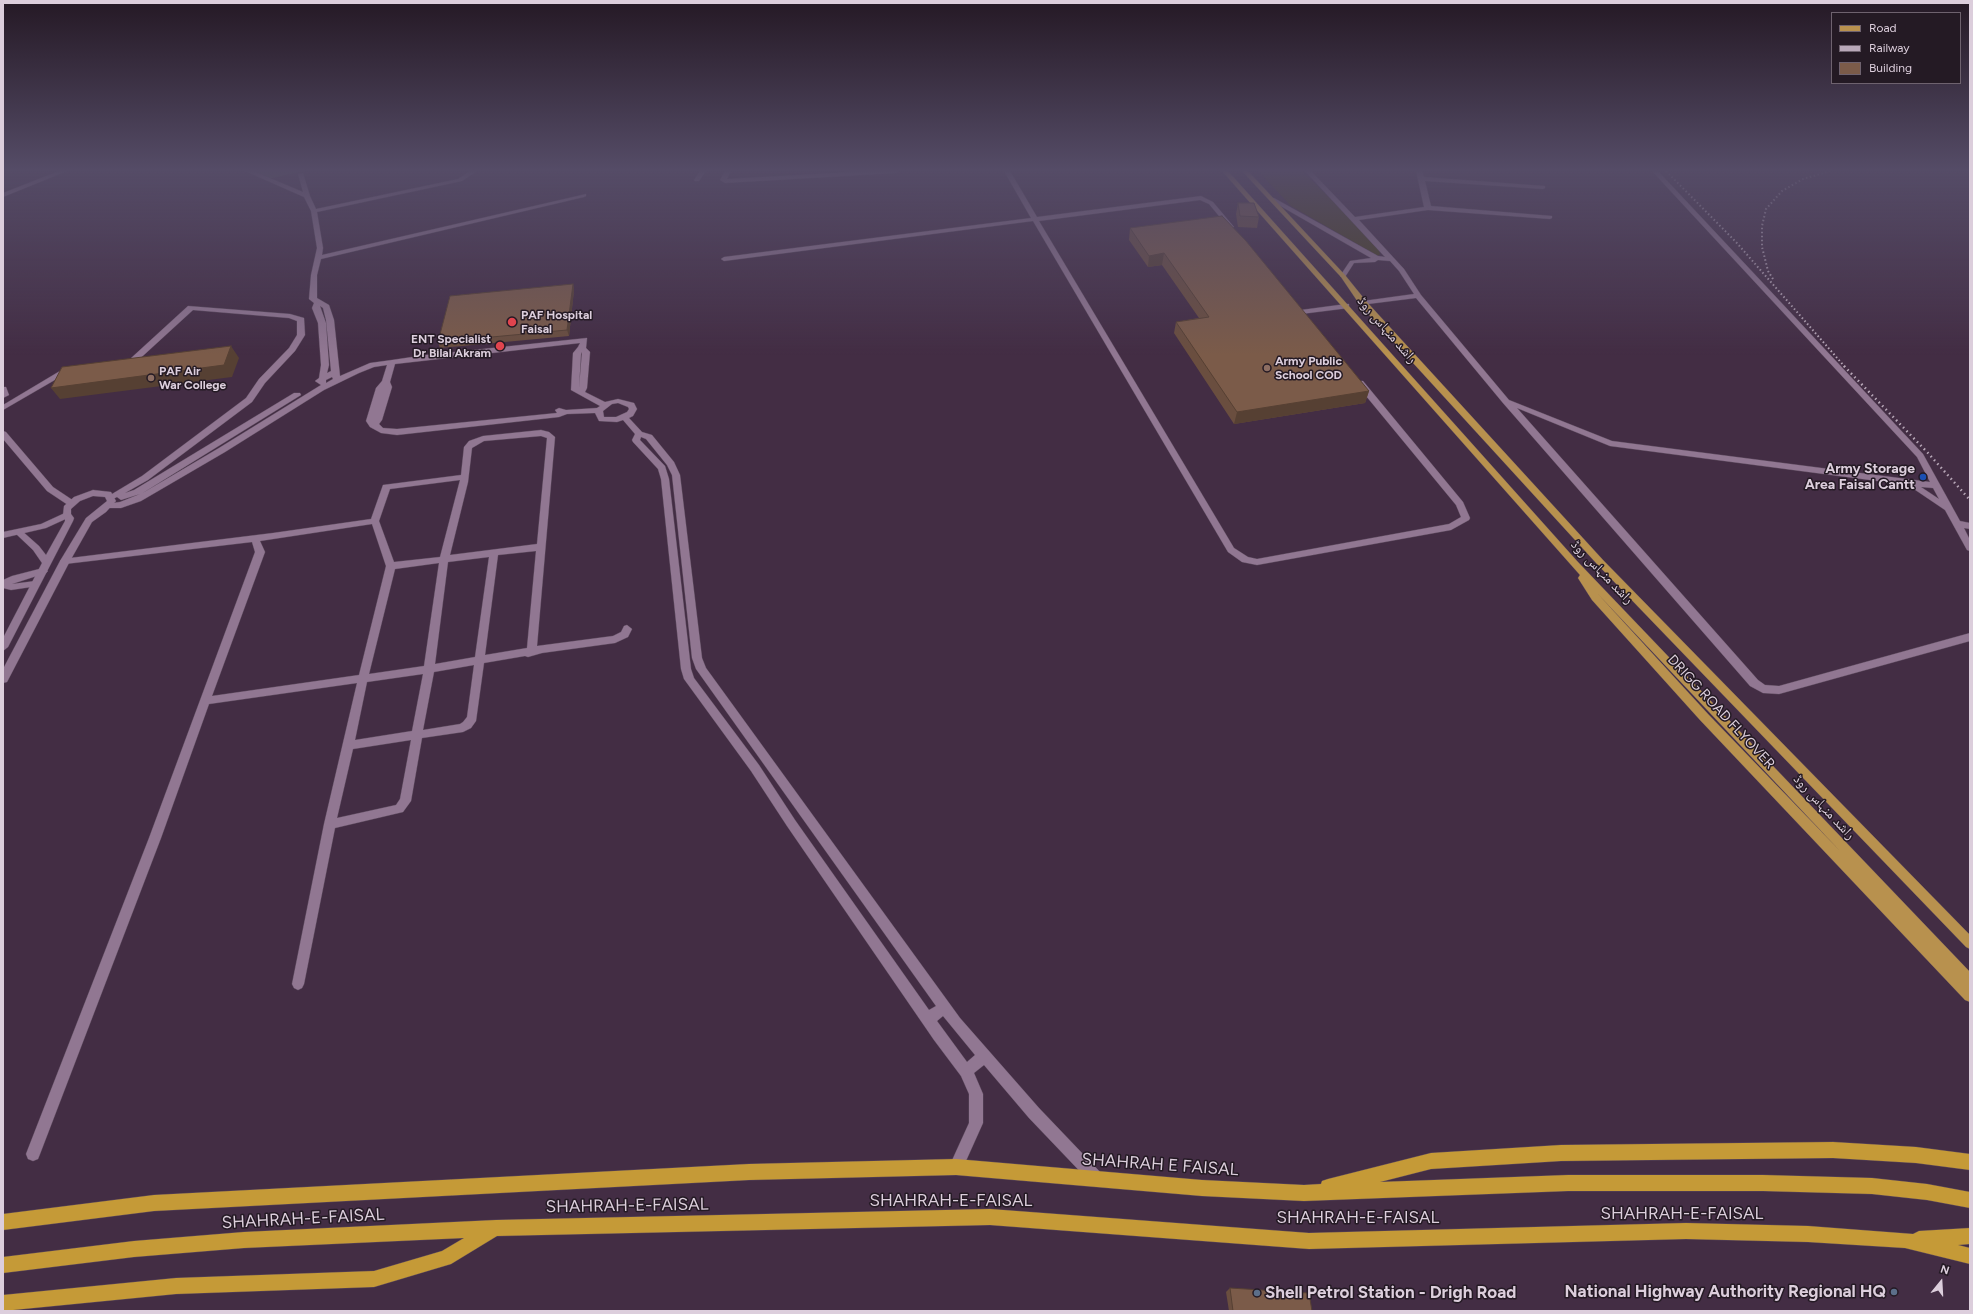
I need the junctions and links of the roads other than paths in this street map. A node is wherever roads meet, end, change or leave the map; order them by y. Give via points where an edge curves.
1 (317, 232) edge
2 (426, 232) edge
3 (937, 232) edge
4 (1042, 232) edge
5 (1280, 232) edge
6 (1303, 232) edge
7 (1331, 232) edge
8 (1367, 232) edge
9 (1712, 232) edge
10 (318, 258) junction
11 (724, 259) dead end
12 (1392, 259) junction
13 (1402, 270) junction
14 (1343, 276) junction
15 (1418, 296) junction
16 (318, 302) junction
17 (1362, 303) junction
18 (1346, 306) junction
19 (1301, 312) edge
20 (392, 362) junction
21 (116, 364) edge
22 (78, 368) edge
23 (336, 376) junction
24 (1355, 378) edge
25 (321, 384) junction
26 (3, 389) edge
27 (3, 396) edge
28 (1506, 401) junction
29 (3, 408) edge
30 (601, 408) junction
31 (625, 418) junction
32 (3, 434) edge
33 (639, 434) junction
34 (464, 477) junction
35 (1909, 483) junction
36 (1937, 486) junction
37 (110, 501) junction
38 (71, 503) junction
39 (1949, 509) junction
40 (67, 514) junction
41 (375, 521) junction
42 (1957, 524) junction
43 (1970, 526) edge
44 (18, 532) junction
45 (3, 535) edge
46 (255, 538) junction
47 (540, 547) junction
48 (1970, 548) edge
49 (494, 553) junction
50 (444, 559) junction
51 (65, 561) junction
52 (1574, 564) junction
53 (392, 566) junction
54 (45, 567) junction
55 (3, 584) edge
56 (35, 584) junction
57 (38, 613) junction
58 (19, 617) junction
59 (627, 629) dead end
60 (1970, 637) edge
61 (3, 647) edge
62 (528, 653) junction
63 (481, 661) junction
64 (429, 669) junction
65 (3, 679) edge
66 (363, 679) junction
67 (204, 701) junction
68 (418, 735) junction
69 (348, 745) junction
70 (766, 762) junction
71 (755, 768) junction
72 (330, 824) junction
73 (1970, 943) edge
74 (1970, 981) edge
75 (298, 984) dead end
76 (1970, 996) edge
77 (945, 1007) junction
78 (928, 1019) junction
79 (984, 1057) junction
80 (966, 1071) junction
81 (33, 1154) dead end
82 (1970, 1162) edge
83 (956, 1167) junction
84 (749, 1172) joint
85 (1097, 1179) junction
86 (1304, 1193) junction
87 (1970, 1200) edge
88 (3, 1222) edge
89 (496, 1228) junction
90 (1970, 1236) edge
91 (1905, 1240) junction
92 (1970, 1256) edge
93 (3, 1265) edge
94 (3, 1303) edge

1 - 10 street via 320,248
2 - 10 street
3 - 11 street
4 - 24 street via 1232,550 1245,560 1257,562 1450,527 1466,518 1460,504
5 - 18 main road, راشد منہاس روڈ
6 - 14 main road, راشد منہاس روڈ
7 - 12 street via 1376,258
8 - 12 street
9 - 36 street via 1920,456
10 - 16 street via 313,299
12 - 13 street
13 - 14 street via 1376,260 1361,260 1352,262
13 - 15 street
14 - 17 main road, راشد منہاس روڈ
15 - 17 street
15 - 28 street
16 - 23 street via 326,307 330,320
16 - 25 street via 316,308 322,323 325,365
17 - 73 main road, راشد منہاس روڈ via 1600,562
18 - 19 street
18 - 52 main road, راشد منہاس روڈ
20 - 23 street
20 - 30 street via 584,340 576,358 575,390
20 - 30 street via 386,382 388,387 378,420 373,425 380,430 397,432 559,415
21 - 37 street via 131,362 191,308 290,316 301,320 301,335 292,350 262,381 249,400
22 - 29 street via 70,369
23 - 25 street
25 - 37 street via 222,450 138,499 121,505
26 - 27 street
28 - 35 street via 1610,443
28 - 60 street via 1754,683 1763,689 1779,690
30 - 31 street via 599,415 602,418
30 - 31 street via 618,401 631,404 633,409
31 - 33 street
32 - 38 street via 50,489
33 - 70 street via 649,437 671,464 676,475 697,658 701,669
33 - 71 street via 636,440 662,468 665,478 689,680
34 - 41 street via 386,486
34 - 47 street via 468,447 477,440 541,433 551,437
34 - 50 street
35 - 36 street
35 - 39 street
36 - 39 street
37 - 38 street via 103,493 93,493
37 - 51 street via 88,520
38 - 40 street via 67,508
39 - 42 street
40 - 44 street via 43,526
40 - 54 street via 70,521
41 - 46 street
41 - 53 street
42 - 43 street
42 - 48 street
44 - 45 street
44 - 54 street via 36,548
46 - 51 street
46 - 67 street via 260,552
47 - 49 street
47 - 62 street via 532,649
49 - 50 street
49 - 63 street
50 - 53 street
50 - 64 street
51 - 57 street
52 - 74 main road, راشد منہاس روڈ
52 - 76 main road, DRIGG ROAD FLYOVER via 1595,598 1704,717
53 - 66 street
54 - 55 street
54 - 56 street
55 - 56 street via 11,587
56 - 58 street
57 - 58 street
57 - 65 street
58 - 61 street
59 - 62 street via 625,634 615,639
62 - 63 street
63 - 64 street
63 - 68 street via 472,718 467,725 463,728
64 - 66 street
64 - 68 street
66 - 67 street
66 - 69 street
67 - 81 street via 155,838
68 - 69 street
68 - 72 street via 404,801 399,809
69 - 72 street
70 - 71 street
70 - 77 street
71 - 78 street via 791,824
72 - 75 street
77 - 78 street
77 - 79 street
78 - 80 street
79 - 80 street
79 - 85 street
80 - 83 street via 976,1094 976,1123
82 - 86 highway via 1916,1155 1833,1150 1561,1153 1431,1161
83 - 84 highway, SHAHRAH E FAISAL
83 - 85 highway, SHAHRAH E FAISAL
84 - 88 highway, SHAHRAH-E-FAISAL via 154,1203
85 - 86 highway, SHAHRAH E FAISAL
86 - 87 highway, SHAHRAH E FAISAL via 1568,1183 1763,1182 1872,1186
89 - 91 highway, SHAHRAH-E-FAISAL via 990,1217 1309,1241 1686,1231 1808,1234
89 - 93 highway, SHAHRAH-E-FAISAL via 244,1240 134,1249
89 - 94 highway via 445,1258 374,1279 176,1286
90 - 91 highway
91 - 92 highway, SHAHRAH-E-FAISAL

